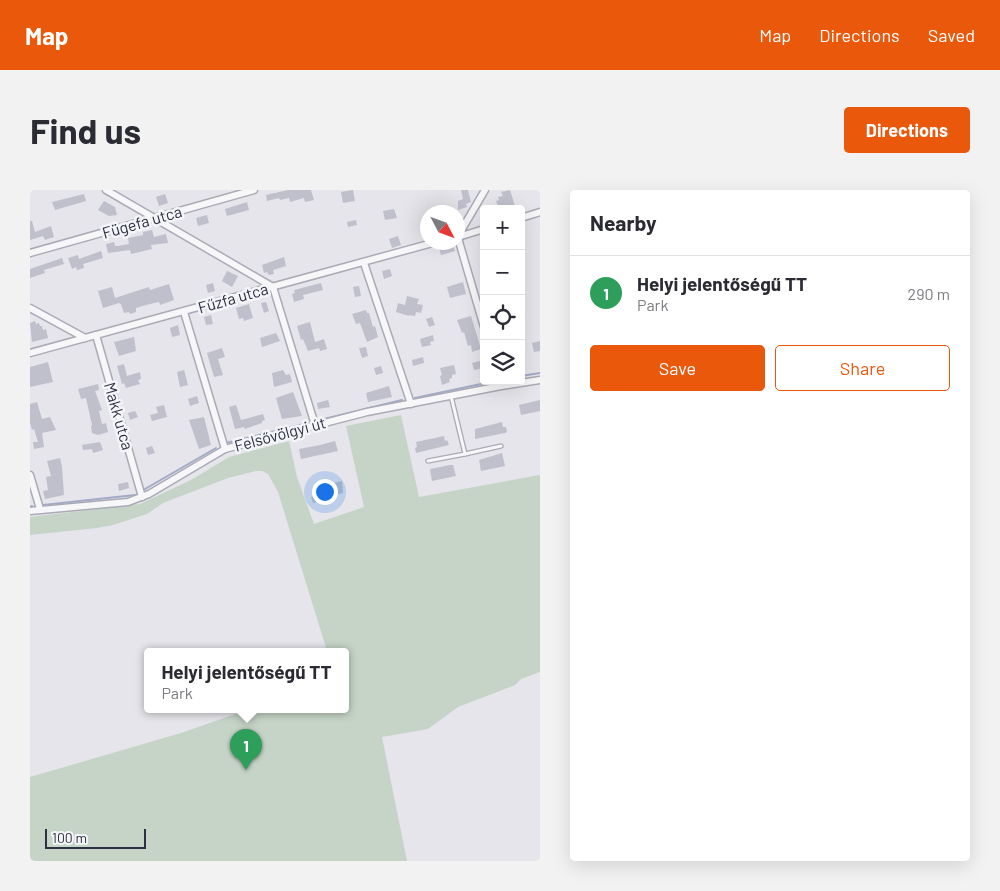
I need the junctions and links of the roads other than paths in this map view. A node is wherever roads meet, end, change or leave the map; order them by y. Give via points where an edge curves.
1 (106, 190) edge
2 (254, 190) edge
3 (485, 190) edge
4 (540, 212) edge
5 (525, 217) edge
6 (154, 219) junction
7 (465, 225) edge
8 (480, 230) edge
9 (465, 235) edge
10 (420, 247) edge
11 (462, 250) edge
12 (30, 253) edge
13 (364, 263) junction
14 (273, 287) junction
15 (30, 308) edge
16 (184, 312) junction
17 (480, 313) edge
18 (96, 335) junction
19 (84, 338) junction
20 (30, 354) edge
21 (540, 380) edge
22 (525, 382) edge
23 (497, 385) edge
24 (450, 396) junction
25 (411, 404) junction
26 (315, 425) junction
27 (501, 446) dead end
28 (225, 449) junction
29 (465, 454) junction
30 (428, 461) dead end
31 (30, 475) edge
32 (142, 497) junction
33 (40, 509) junction
34 (30, 511) edge

1 - 6 street
2 - 6 street, Fügefa utca
3 - 7 street
4 - 5 street
6 - 12 street, Fügefa utca
6 - 14 street
8 - 9 street
10 - 13 street, Fűzfa utca
11 - 17 street
13 - 14 street, Fűzfa utca
13 - 25 street
14 - 16 street, Fűzfa utca
14 - 26 street
15 - 19 street
16 - 18 street, Fűzfa utca
16 - 28 street
18 - 19 street, Fűzfa utca
18 - 32 street, Makk utca
19 - 20 street, Fűzfa utca
21 - 22 street, Felsővölgyi út
23 - 24 street, Felsővölgyi út
24 - 25 street, Felsővölgyi út
24 - 29 lane
25 - 26 street, Felsővölgyi út
26 - 28 street, Felsővölgyi út
27 - 29 lane
28 - 32 street, Felsővölgyi út
29 - 30 lane
31 - 33 street
32 - 33 street, Felsővölgyi út via 119,503
33 - 34 street, Felsővölgyi út

